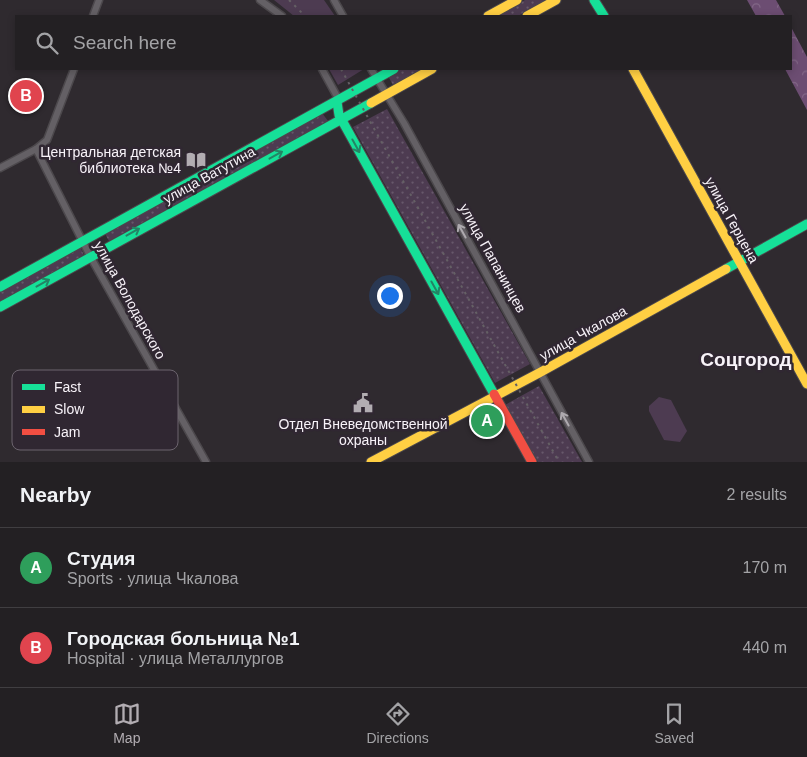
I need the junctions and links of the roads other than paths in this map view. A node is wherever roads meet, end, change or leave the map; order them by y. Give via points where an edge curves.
1 (100, 0) edge
2 (260, 0) edge
3 (334, 0) edge
4 (517, 0) edge
5 (556, 0) edge
6 (594, 0) edge
7 (93, 15) edge
8 (281, 15) edge
9 (342, 15) edge
10 (490, 15) edge
11 (529, 15) edge
12 (603, 15) edge
13 (74, 70) edge
14 (322, 70) edge
15 (372, 70) edge
16 (392, 70) edge
17 (430, 70) edge
18 (634, 70) edge
19 (376, 78) junction
20 (386, 94) junction
21 (338, 101) junction
22 (341, 119) junction
23 (36, 150) junction
24 (0, 168) edge
25 (807, 224) edge
26 (83, 241) junction
27 (90, 256) junction
28 (739, 262) junction
29 (0, 287) edge
30 (0, 306) edge
31 (154, 370) edge
32 (539, 373) junction
33 (807, 384) edge
34 (495, 397) junction
35 (178, 412) edge
36 (206, 462) edge
37 (371, 462) edge
38 (532, 462) edge
39 (589, 462) edge

1 - 7 street
2 - 8 street
3 - 9 street
4 - 10 street
5 - 11 street
6 - 12 street
13 - 23 street via 47,140
14 - 21 street
15 - 19 street, улица Папанинцев
16 - 19 street, улица Ватутина
17 - 20 street, улица Ватутина
18 - 28 street, улица Герцена
19 - 20 street, улица Папанинцев
19 - 21 street, улица Ватутина
20 - 22 street, улица Ватутина
32 -> 20 street, улица Папанинцев
21 - 22 street
21 - 26 street, улица Ватутина
27 -> 22 street, улица Ватутина
22 -> 34 street
23 - 24 street
23 - 26 street, улица Володарского
25 - 28 street, улица Чкалова
26 - 27 street, улица Володарского
26 - 29 street, улица Ватутина
30 -> 27 street, улица Ватутина
27 - 31 street, улица Володарского
28 - 32 street, улица Чкалова
28 - 33 street, улица Герцена
32 - 34 street, улица Чкалова
39 -> 32 street, улица Папанинцев
34 - 37 street, улица Чкалова
34 - 38 street
35 - 36 street, улица Володарского

